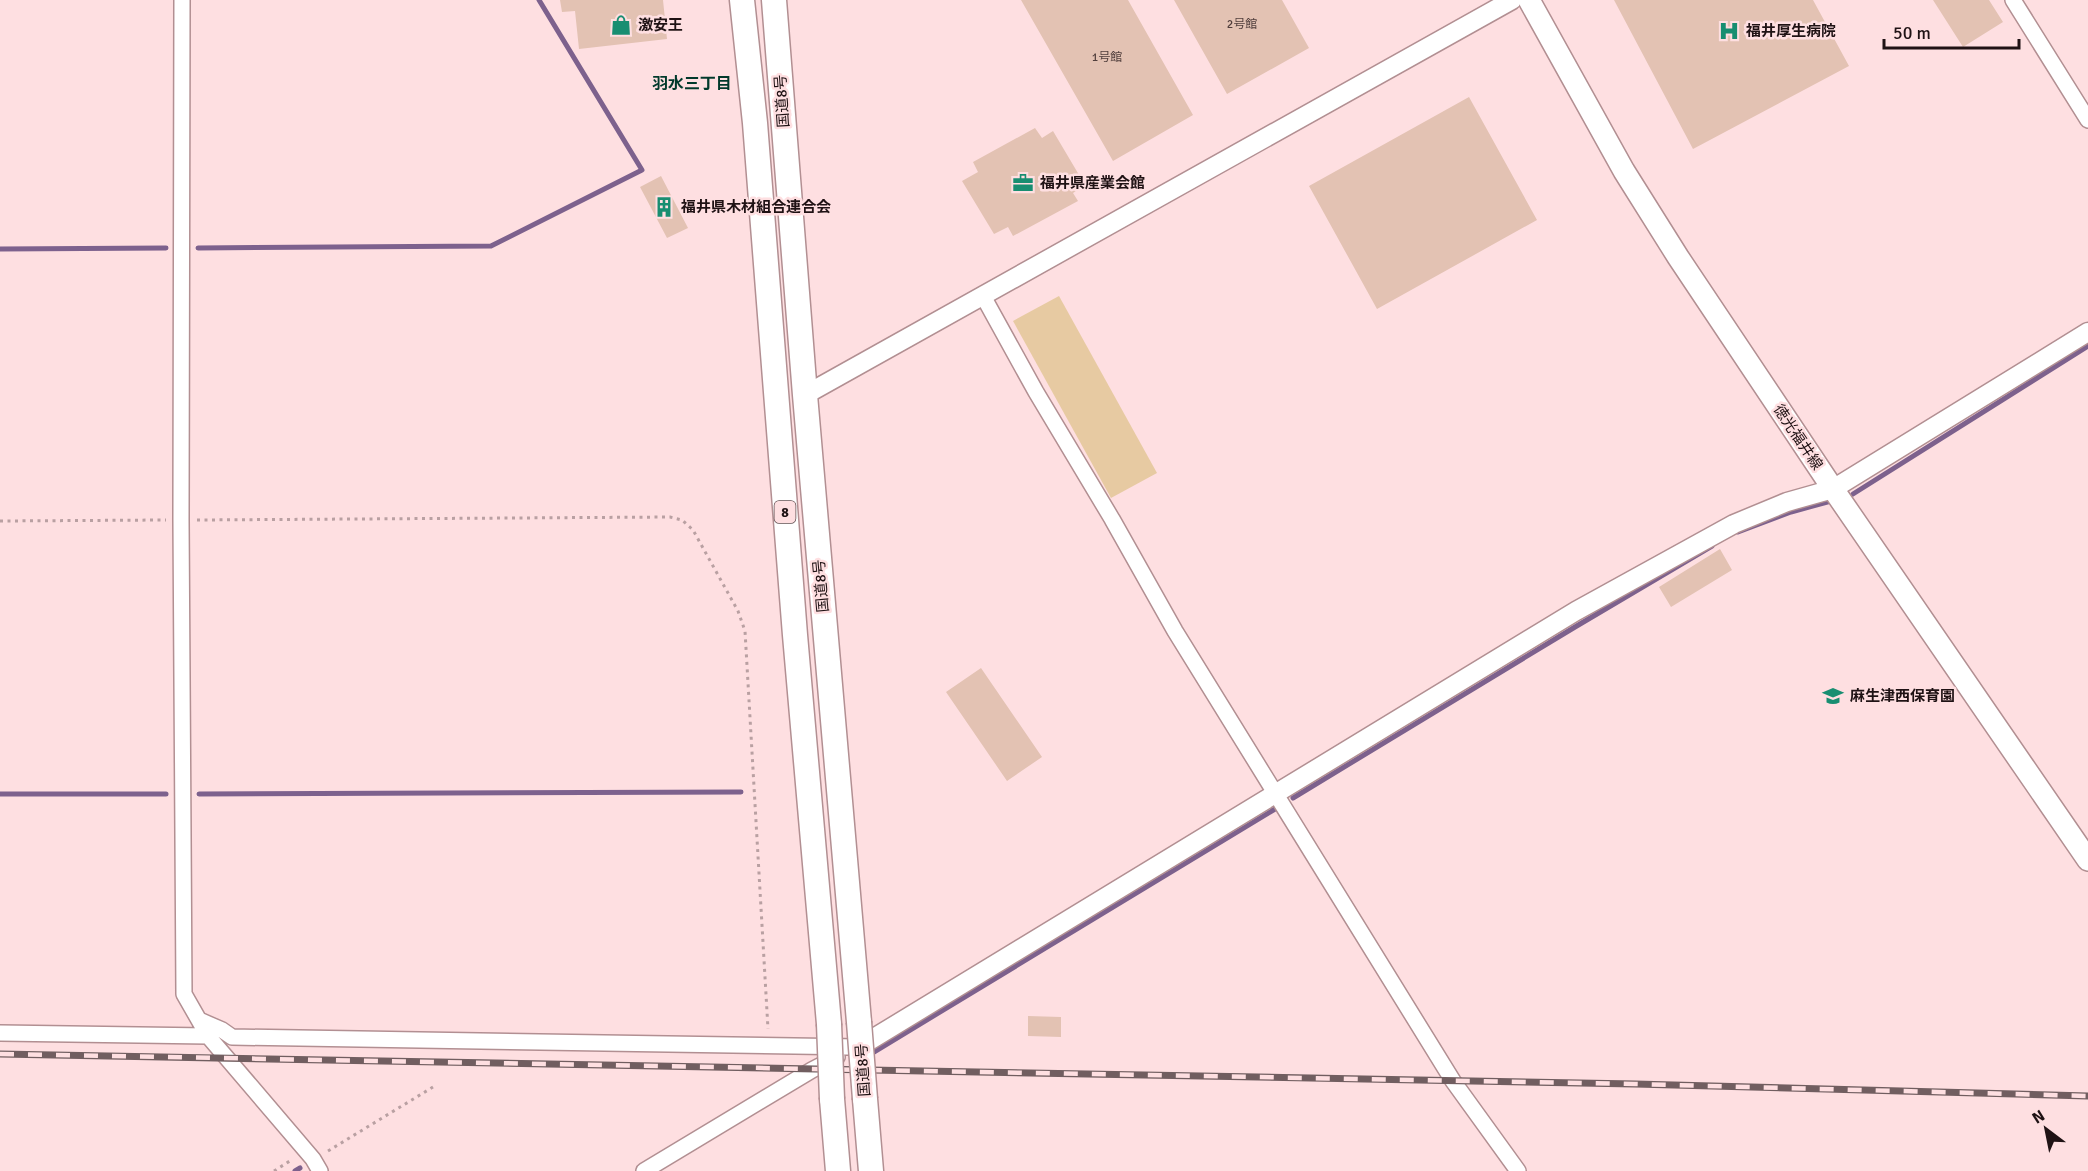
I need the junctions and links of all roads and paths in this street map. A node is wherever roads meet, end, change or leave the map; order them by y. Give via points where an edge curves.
1 (182, 0) edge
2 (742, 0) edge
3 (774, 0) edge
4 (1512, 0) edge
5 (1530, 0) edge
6 (2013, 0) edge
7 (2088, 120) edge
8 (983, 296) junction
9 (2088, 332) edge
10 (805, 395) junction
11 (1833, 489) junction
12 (181, 520) junction
13 (0, 521) edge
14 (1275, 794) junction
15 (2088, 860) edge
16 (199, 1020) junction
17 (0, 1033) edge
18 (208, 1036) junction
19 (769, 1045) junction
20 (859, 1047) junction
21 (433, 1087) dead end
22 (313, 1161) edge
23 (274, 1171) edge
24 (644, 1171) edge
25 (838, 1171) edge
26 (871, 1171) edge
27 (1518, 1171) edge

1 - 12 street
2 - 25 highway, 国道8号 / 8, bridge via 829,1024
3 - 10 highway, 国道8号 / 8
4 - 8 street
5 - 11 main road, 徳光福井線 via 1630,181
6 - 7 street
8 - 10 street
8 - 14 street via 1175,631
9 - 11 street
10 - 26 highway, 国道8号 / 8, bridge
11 - 14 street via 1787,502 1724,529 1576,611
11 - 15 main road, 徳光福井線
12 - 13 path
12 - 16 street via 184,994
12 - 19 path via 682,520 693,530 745,631
14 - 20 street
14 - 27 street via 1453,1081
16 - 18 street
16 - 19 street via 232,1037
17 - 18 street
18 - 22 street
19 - 20 street
20 - 24 street via 812,1070
21 - 22 path
22 - 23 path

